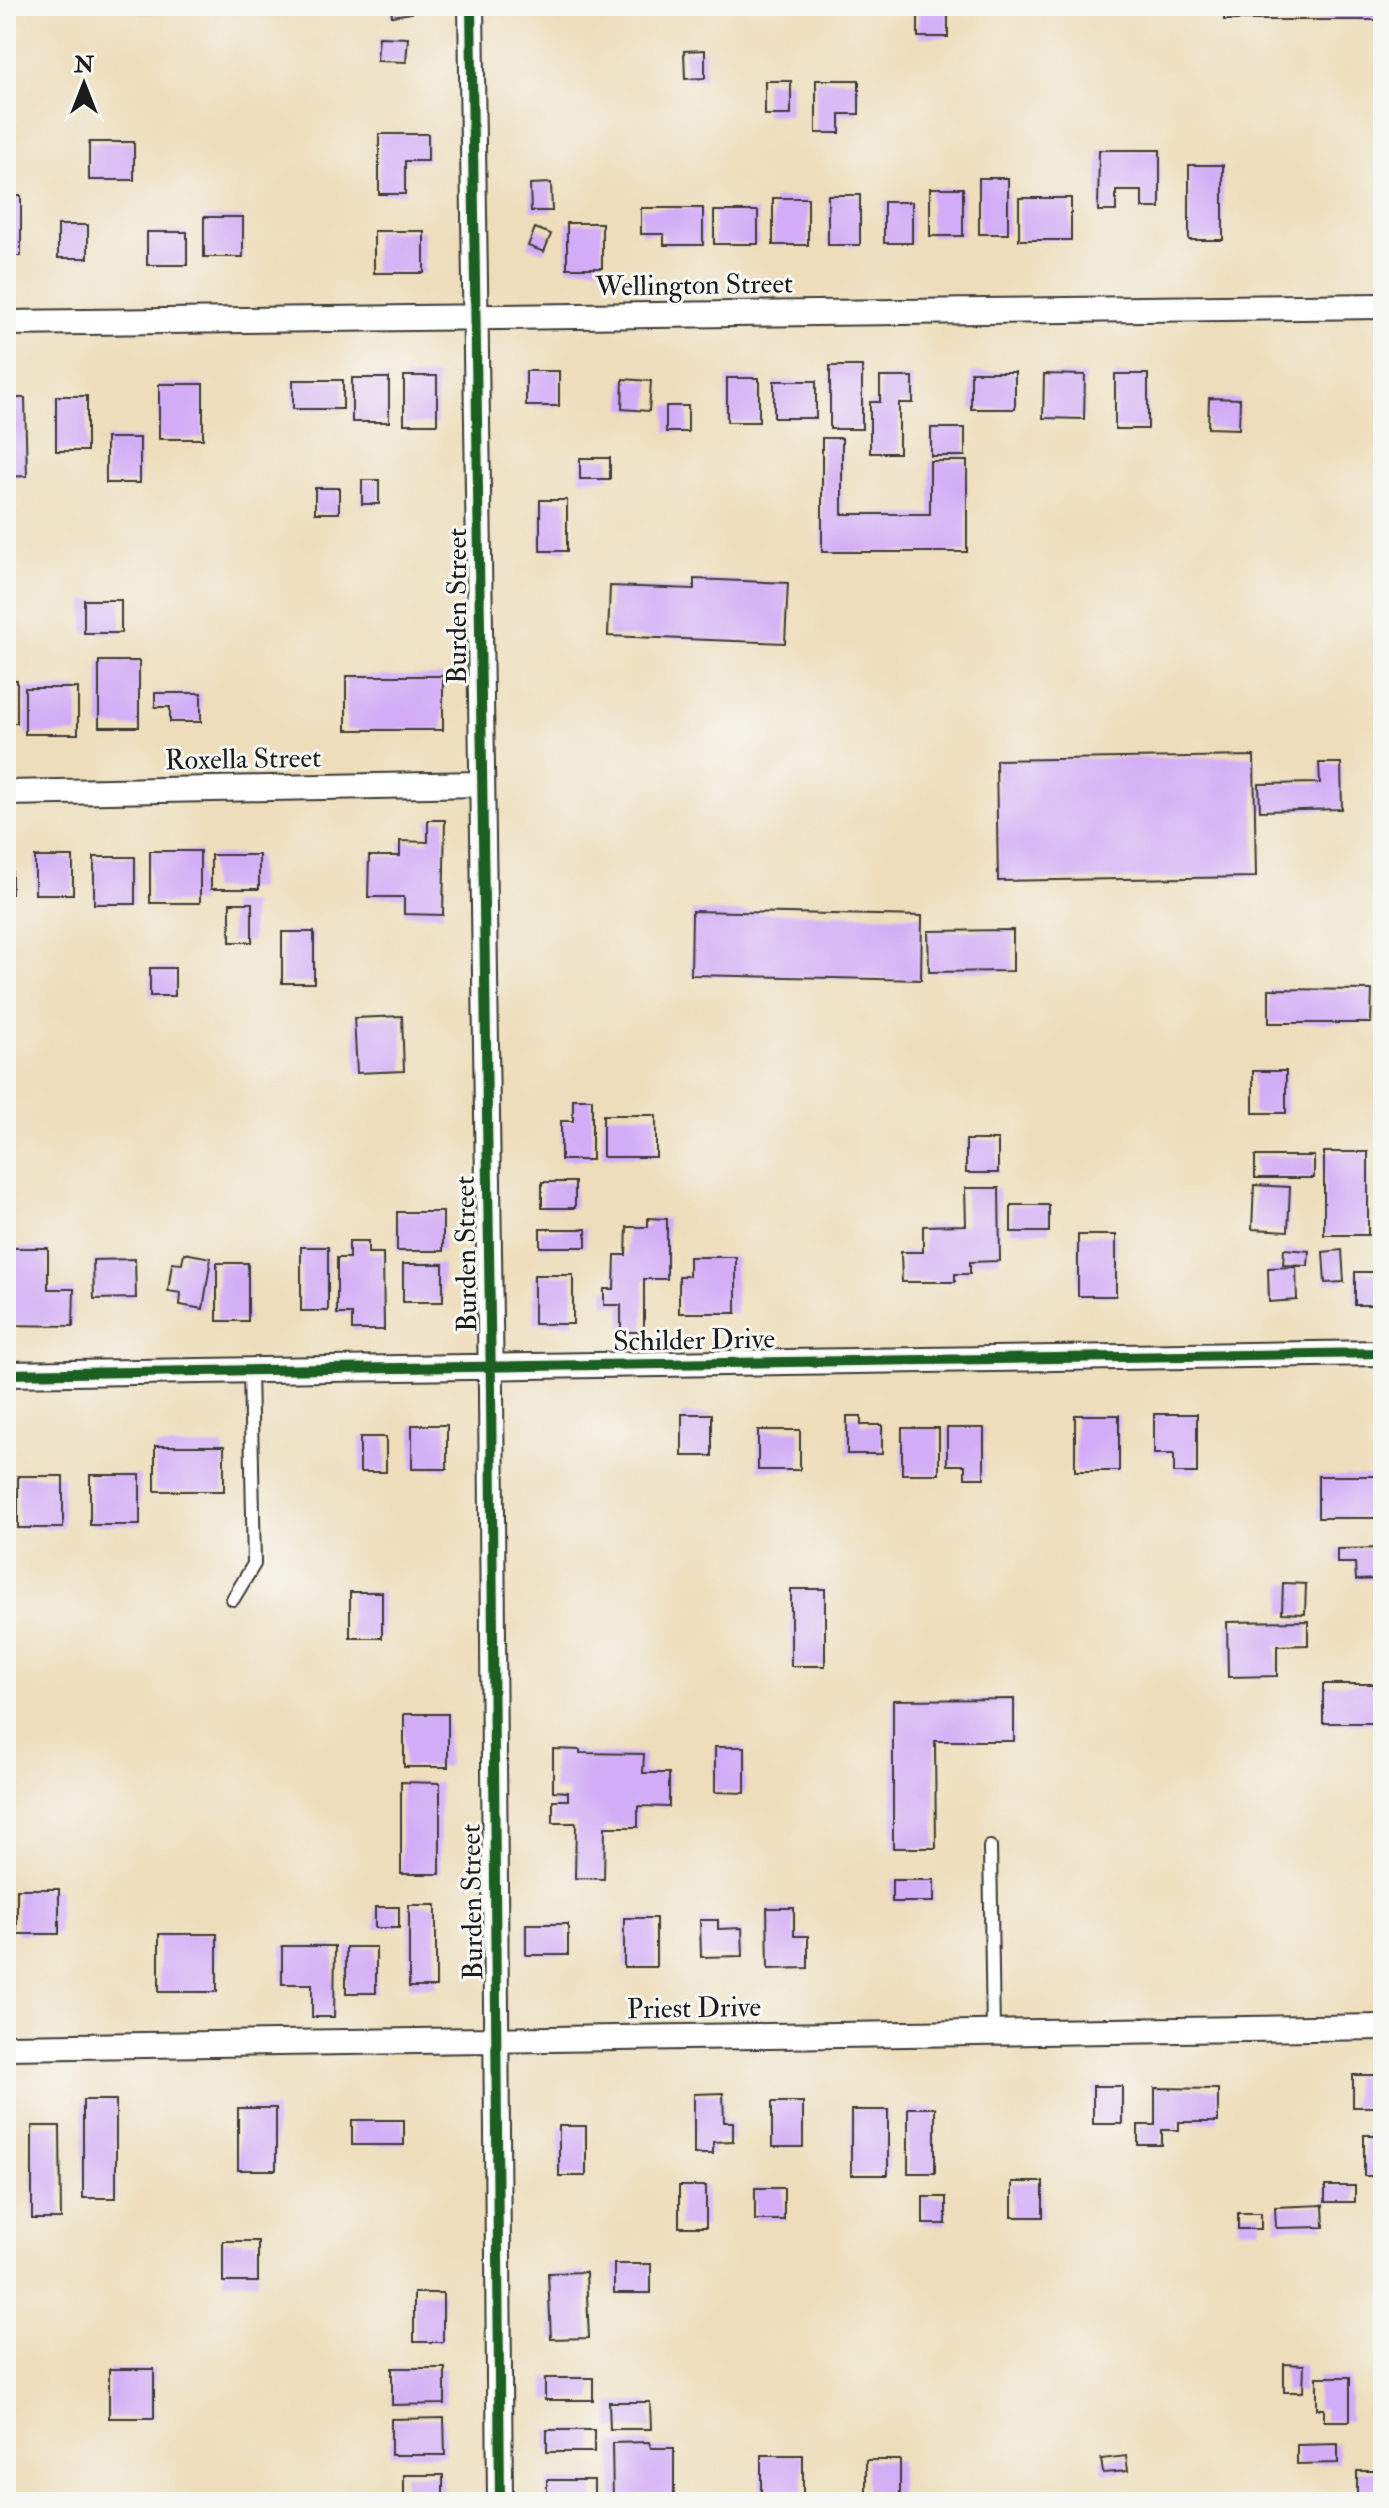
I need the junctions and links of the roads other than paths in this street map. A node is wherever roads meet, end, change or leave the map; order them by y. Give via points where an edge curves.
1 (471, 6) edge
2 (1383, 306) edge
3 (476, 317) junction
4 (6, 323) edge
5 (481, 784) junction
6 (6, 793) edge
7 (1383, 1353) edge
8 (491, 1366) junction
9 (250, 1370) junction
10 (6, 1374) edge
11 (233, 1599) dead end
12 (990, 1847) dead end
13 (1383, 2027) edge
14 (993, 2033) junction
15 (497, 2040) junction
16 (6, 2047) edge
17 (500, 2502) edge

1 - 3 street, Burden Street
2 - 3 street, Wellington Street
3 - 4 street, Wellington Street
3 - 5 street, Burden Street
5 - 6 street, Roxella Street
5 - 8 street, Burden Street
7 - 8 street, Schilder Drive
8 - 9 street, Schilder Drive
8 - 15 street, Burden Street
9 - 10 street, Schilder Drive
9 - 11 lane via 254,1564
12 - 14 lane
13 - 14 street, Priest Drive
14 - 15 street, Priest Drive
15 - 16 street, Priest Drive
15 - 17 street, Burden Street

